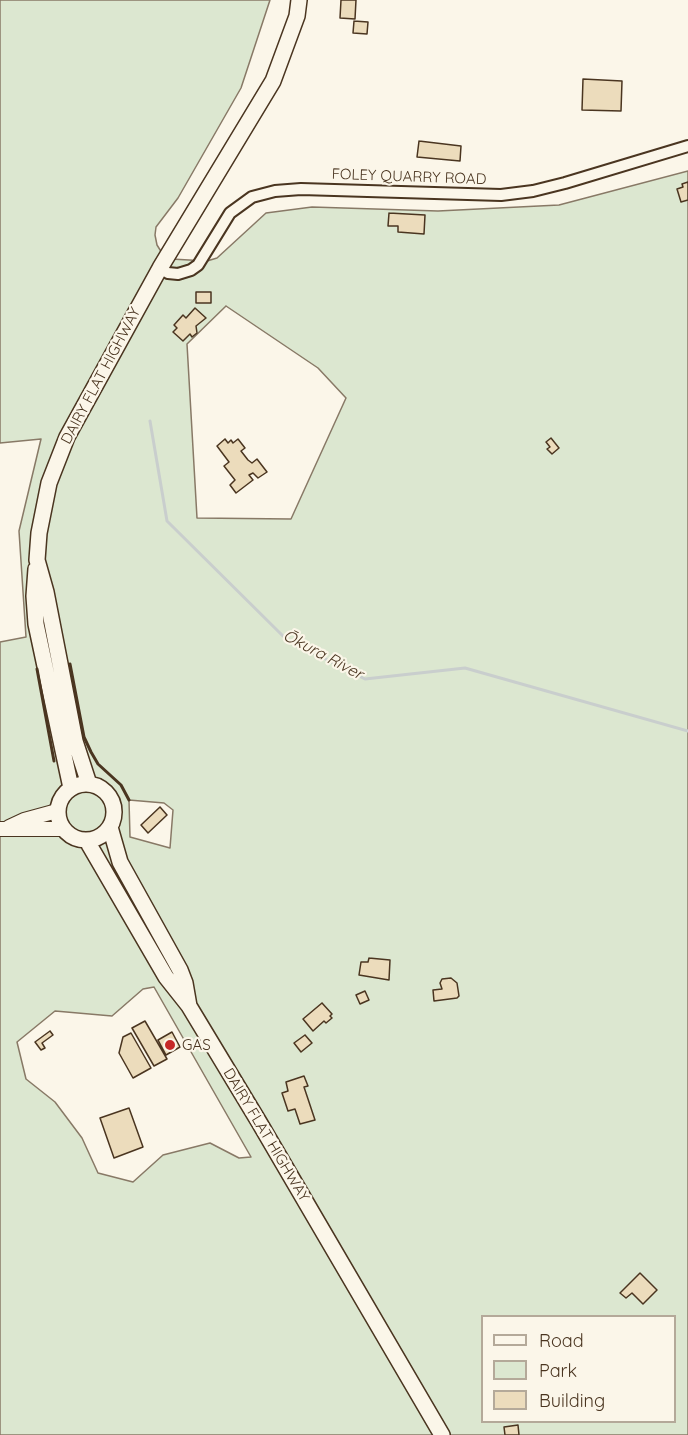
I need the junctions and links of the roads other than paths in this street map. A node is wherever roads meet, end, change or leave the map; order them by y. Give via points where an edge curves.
1 (299, 0) edge
2 (688, 146) edge
3 (160, 268) junction
4 (37, 560) junction
5 (89, 784) junction
6 (70, 788) junction
7 (57, 812) junction
8 (110, 827) junction
9 (3, 829) edge
10 (63, 829) junction
11 (87, 841) junction
12 (189, 1005) junction
13 (442, 1435) edge

1 - 3 main road, DAIRY FLAT HIGHWAY via 273,81
2 - 3 street, FOLEY QUARRY ROAD via 565,183 501,195 275,191 252,197 230,213 191,270 178,274
3 - 4 main road, DAIRY FLAT HIGHWAY via 57,459 39,533
4 - 5 main road, DAIRY FLAT HIGHWAY via 75,741
4 - 6 main road via 36,624
5 - 6 main road
5 - 8 main road via 98,786 111,799 114,818
6 - 7 main road via 63,794
7 - 9 main road
7 - 10 main road
8 - 11 main road via 105,834
8 - 12 main road, DAIRY FLAT HIGHWAY via 120,862 180,970
9 - 10 main road
10 - 11 main road via 69,836
11 - 12 main road via 166,977
12 - 13 main road, DAIRY FLAT HIGHWAY

